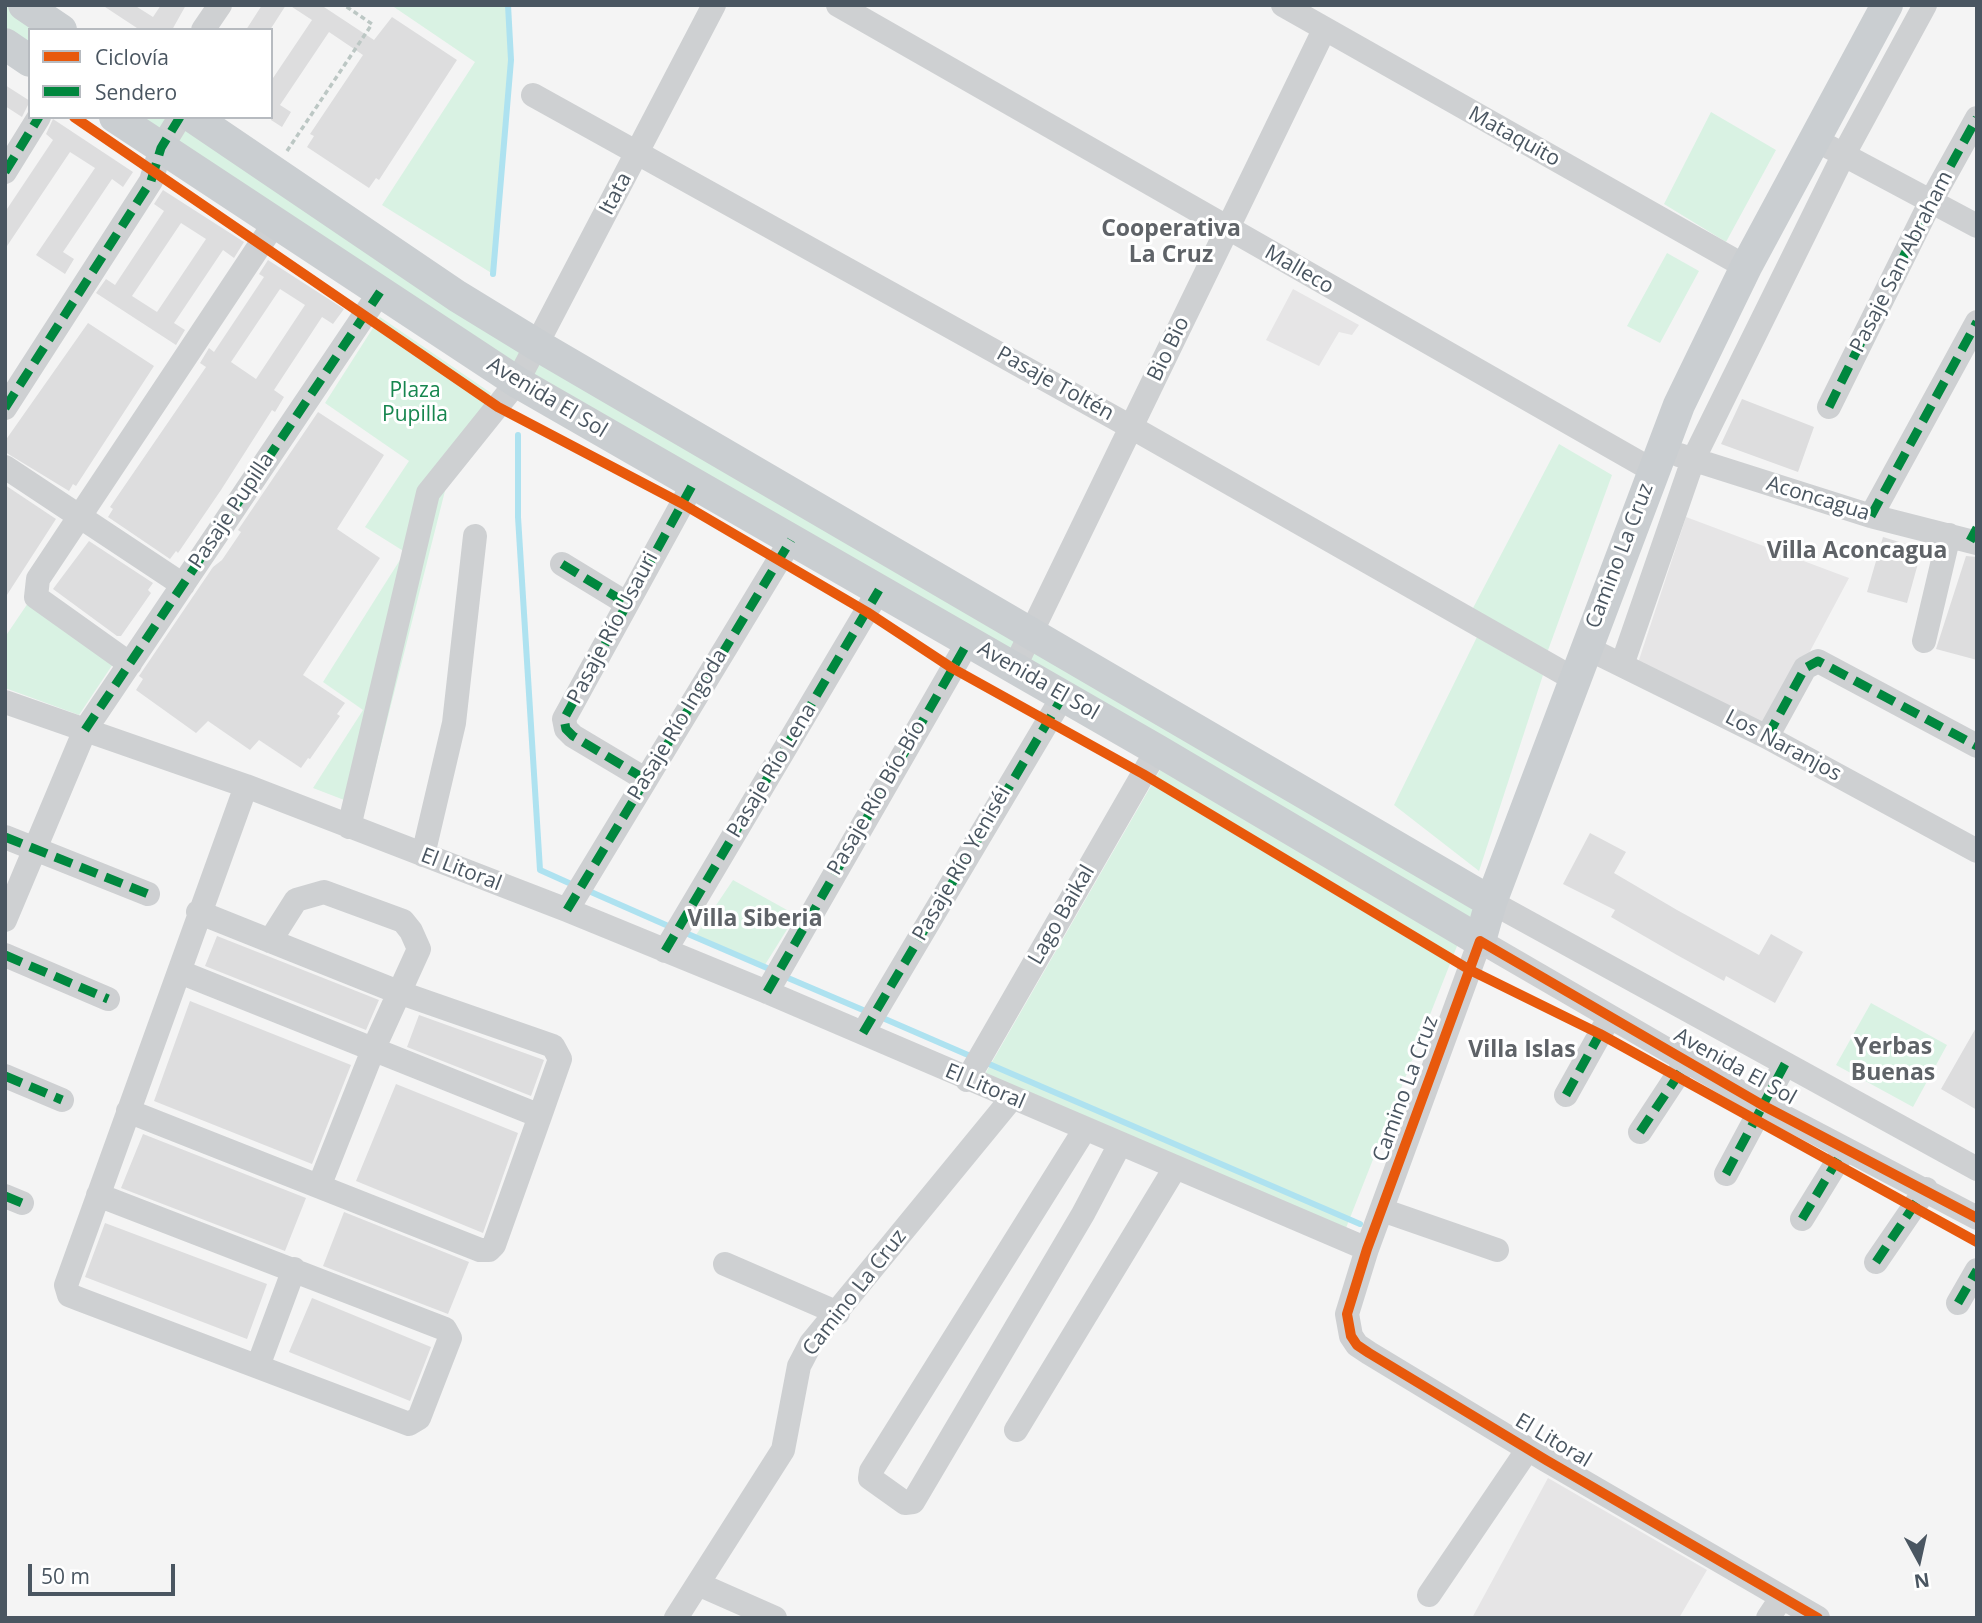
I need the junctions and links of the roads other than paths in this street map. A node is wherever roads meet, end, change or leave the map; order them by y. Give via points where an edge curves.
1 (24, 5) edge
2 (220, 5) edge
3 (714, 5) edge
4 (838, 5) edge
5 (1283, 5) edge
6 (1887, 5) edge
7 (1924, 5) edge
8 (58, 28) edge
9 (204, 28) edge
10 (1324, 30) junction
11 (5, 44) edge
12 (28, 60) edge
13 (533, 95) dead end
14 (1977, 117) edge
15 (38, 119) edge
16 (118, 119) edge
17 (179, 119) edge
18 (196, 119) edge
19 (1814, 139) junction
20 (161, 148) junction
21 (637, 154) junction
22 (1843, 154) junction
23 (5, 172) edge
24 (1931, 201) junction
25 (274, 224) junction
26 (1977, 226) edge
27 (1227, 229) junction
28 (1746, 267) junction
29 (380, 292) junction
30 (1977, 322) edge
31 (537, 345) junction
32 (517, 382) junction
33 (1829, 407) dead end
34 (5, 408) edge
35 (1131, 426) junction
36 (1656, 458) junction
37 (1693, 460) junction
38 (5, 467) edge
39 (693, 484) junction
40 (1871, 516) junction
41 (80, 517) junction
42 (475, 537) dead end
43 (1968, 537) edge
44 (791, 540) junction
45 (562, 564) dead end
46 (183, 585) junction
47 (879, 590) junction
48 (625, 603) junction
49 (1030, 633) junction
50 (1924, 641) dead end
51 (968, 642) junction
52 (1585, 647) junction
53 (130, 664) junction
54 (1622, 665) junction
55 (1014, 668) junction
56 (1574, 679) junction
57 (1063, 696) junction
58 (5, 702) edge
59 (85, 730) junction
60 (1767, 737) junction
61 (1977, 746) edge
62 (1157, 750) junction
63 (645, 779) junction
64 (246, 786) junction
65 (349, 827) junction
66 (5, 837) edge
67 (35, 848) junction
68 (1977, 851) edge
69 (423, 855) junction
70 (149, 894) dead end
71 (1491, 902) junction
72 (567, 910) junction
73 (198, 912) junction
74 (5, 920) edge
75 (270, 941) junction
76 (1480, 941) junction
77 (664, 951) junction
78 (5, 955) edge
79 (180, 972) junction
80 (398, 992) junction
81 (767, 992) junction
82 (108, 999) dead end
83 (1609, 1018) junction
84 (863, 1033) junction
85 (373, 1050) junction
86 (1686, 1062) junction
87 (1785, 1064) junction
88 (5, 1076) edge
89 (967, 1080) junction
90 (1566, 1095) dead end
91 (1012, 1098) junction
92 (62, 1100) dead end
93 (1763, 1106) junction
94 (128, 1111) junction
95 (540, 1116) junction
96 (1085, 1129) junction
97 (1640, 1132) dead end
98 (1120, 1144) junction
99 (1845, 1149) junction
100 (1175, 1168) junction
101 (1977, 1169) edge
102 (1726, 1174) dead end
103 (320, 1184) junction
104 (1926, 1189) junction
105 (98, 1195) junction
106 (1382, 1210) junction
107 (1977, 1218) edge
108 (1802, 1219) dead end
109 (1367, 1249) junction
110 (1497, 1250) dead end
111 (1876, 1262) dead end
112 (725, 1264) dead end
113 (294, 1269) junction
114 (1977, 1270) edge
115 (1958, 1303) dead end
116 (838, 1312) junction
117 (258, 1366) junction
118 (1016, 1430) dead end
119 (1528, 1449) junction
120 (698, 1584) junction
121 (1429, 1595) dead end
122 (1782, 1597) junction
123 (676, 1618) edge
124 (775, 1618) edge
125 (1768, 1618) edge
126 (1818, 1618) edge

1 - 8 main road
2 - 9 street
3 - 21 street, Itata
4 - 27 street, Malleco
5 - 10 street, Mataquito
6 - 19 main road, Camino La Cruz
7 - 22 street
10 - 27 street, Bio Bio
10 - 28 street, Mataquito
11 - 12 main road
13 - 21 street, Pasaje Toltén
14 - 24 street, Pasaje San Abraham
15 - 23 street
16 - 20 main road, Avenida El Sol
17 - 20 street
18 - 31 main road, Avenida El Sol
19 - 22 street
19 - 28 main road, Camino La Cruz
20 - 25 main road, Avenida El Sol
20 - 34 street via 151,181
21 - 31 street, Itata
21 - 35 street, Pasaje Toltén
22 - 24 street
22 - 37 street
24 - 26 street
24 - 33 street, Pasaje San Abraham
25 - 29 main road, Avenida El Sol
25 - 41 street
27 - 35 street, Bio Bio
27 - 36 street, Malleco
28 - 36 main road, Camino La Cruz
29 - 32 main road, Avenida El Sol
29 - 46 street, Pasaje Pupilla
30 - 40 street
31 - 32 street, Itata
31 - 49 main road, Avenida El Sol
32 - 39 main road, Avenida El Sol
32 - 65 street, Itata via 428,493
35 - 49 street, Bio Bio
35 - 56 street, Pasaje Toltén
36 - 37 street, Aconcagua
36 - 52 main road, Camino La Cruz
37 - 40 street, Aconcagua
37 - 54 street
38 - 41 street
39 - 44 main road, Avenida El Sol
39 - 48 street, Pasaje Río Usauri
40 - 43 street, Aconcagua
41 - 46 street
41 - 53 street via 38,579 36,597
42 - 69 street via 454,723
43 - 50 street
44 - 47 main road, Avenida El Sol
44 - 63 street, Pasaje Río Ingoda
45 - 48 street
46 - 53 street, Pasaje Pupilla
47 - 51 main road, Avenida El Sol
47 - 77 street, Pasaje Río Lena
48 - 63 street, Pasaje Río Usauri via 564,719 573,736
49 - 55 street, Bio Bio
49 - 71 main road, Avenida El Sol
51 - 55 main road, Avenida El Sol
51 - 81 street, Pasaje Río Bío-Bío
52 - 54 street, Los Naranjos
52 - 56 main road, Camino La Cruz
53 - 59 street, Pasaje Pupilla
54 - 60 street, Los Naranjos
55 - 57 main road, Avenida El Sol
56 - 71 main road, Camino La Cruz
57 - 62 main road, Avenida El Sol
57 - 84 street, Pasaje Río Yeniséi
58 - 59 street, El Litoral
59 - 64 street, El Litoral
59 - 67 street, Pasaje Pupilla
60 - 61 street via 1805,668 1818,661
60 - 68 street, Los Naranjos
62 - 76 main road, Avenida El Sol
62 - 89 street, Lago Baikal
63 - 72 street, Pasaje Río Ingoda
64 - 65 street, El Litoral
64 - 73 street
65 - 69 street, El Litoral
66 - 67 street
67 - 70 street
67 - 74 street, Pasaje Pupilla
69 - 72 street, El Litoral
71 - 76 main road, Camino La Cruz
71 - 87 street, Avenida El Sol
72 - 77 street, El Litoral
73 - 75 street
73 - 79 street
75 - 80 street
75 - 80 street via 296,900 313,893 324,892 393,915 411,931 419,949
76 - 83 street, Avenida El Sol
76 - 106 street, Camino La Cruz
77 - 81 street, El Litoral
78 - 82 street
79 - 85 street
79 - 94 street
80 - 85 street
80 - 95 street via 553,1046 560,1059
81 - 84 street, El Litoral
83 - 86 street, Avenida El Sol
83 - 90 street
84 - 89 street, El Litoral
85 - 95 street
85 - 103 street
86 - 93 street, Avenida El Sol
86 - 97 street
87 - 93 street
87 - 101 street, Avenida El Sol
88 - 92 street
89 - 91 street, El Litoral
91 - 96 street, El Litoral
91 - 116 street, Camino La Cruz
93 - 99 street, Avenida El Sol
93 - 102 street
94 - 103 street
94 - 105 street
95 - 103 street via 489,1250
96 - 98 street, El Litoral
96 - 98 street via 871,1471 870,1478 905,1503 913,1502
98 - 100 street, El Litoral
99 - 104 street, Avenida El Sol
99 - 108 street
100 - 109 street, El Litoral
100 - 118 street
104 - 107 street, Avenida El Sol
104 - 111 street
105 - 113 street
105 - 117 street via 66,1284 69,1295
106 - 109 street, Camino La Cruz
106 - 110 street
109 - 119 street, El Litoral via 1347,1314 1347,1326 1357,1345
112 - 116 street
113 - 117 street
113 - 117 street via 445,1329 450,1338 419,1418 409,1424
114 - 115 street
116 - 120 street, Camino La Cruz via 811,1343 799,1366 783,1450
119 - 121 street
119 - 122 street, El Litoral
120 - 123 street, Camino La Cruz
120 - 124 street
122 - 125 street
122 - 126 street, El Litoral

